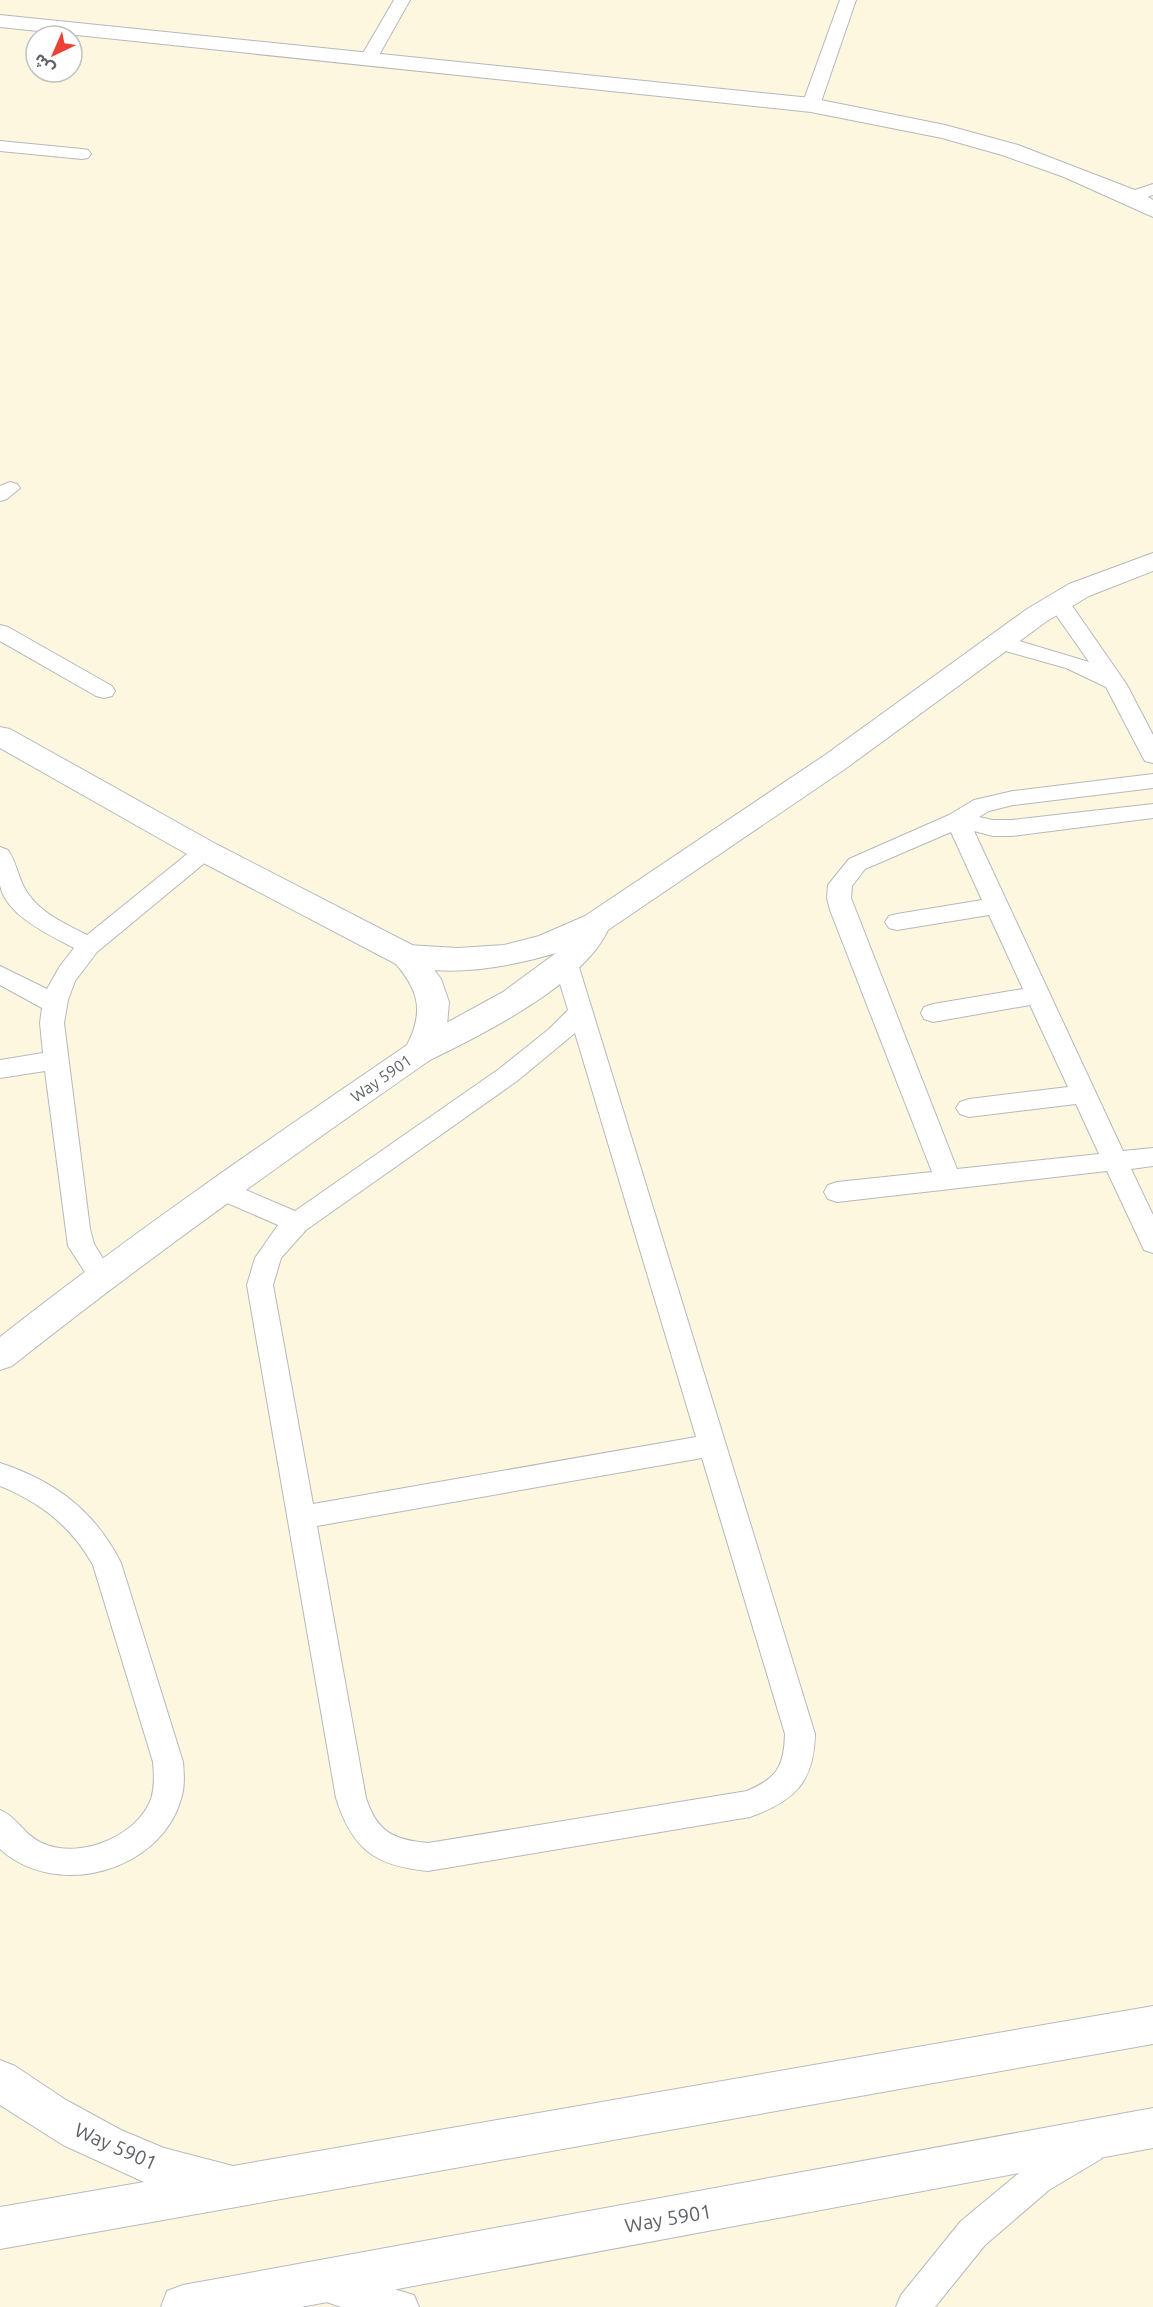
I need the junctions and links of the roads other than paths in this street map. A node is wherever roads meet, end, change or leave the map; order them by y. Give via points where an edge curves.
1 (402, 0) edge
2 (848, 0) edge
3 (0, 21) edge
4 (368, 60) junction
5 (811, 105) junction
6 (0, 146) edge
7 (82, 154) dead end
8 (1143, 193) edge
9 (1153, 210) edge
10 (1153, 561) edge
11 (1058, 602) junction
12 (0, 632) edge
13 (999, 642) junction
14 (1116, 685) junction
15 (104, 691) dead end
16 (0, 736) edge
17 (1153, 756) edge
18 (1153, 781) edge
19 (1153, 811) edge
20 (957, 819) junction
21 (205, 851) junction
22 (0, 855) edge
23 (8, 900) edge
24 (997, 906) junction
25 (897, 922) dead end
26 (596, 923) junction
27 (89, 946) junction
28 (407, 956) junction
29 (566, 964) junction
30 (0, 974) edge
31 (1038, 995) junction
32 (53, 1003) junction
33 (579, 1013) junction
34 (933, 1013) dead end
35 (419, 1052) junction
36 (56, 1060) junction
37 (0, 1069) edge
38 (1084, 1094) junction
39 (969, 1108) dead end
40 (1153, 1157) edge
41 (1115, 1161) junction
42 (948, 1179) junction
43 (220, 1189) junction
44 (837, 1192) dead end
45 (297, 1223) junction
46 (1153, 1243) edge
47 (101, 1276) junction
48 (0, 1356) edge
49 (712, 1445) junction
50 (8, 1484) edge
51 (302, 1517) junction
52 (0, 1824) edge
53 (1153, 2025) edge
54 (0, 2080) edge
55 (1153, 2128) edge
56 (1108, 2136) junction
57 (243, 2186) junction
58 (0, 2229) edge
59 (315, 2283) junction
60 (183, 2307) edge
61 (402, 2307) edge
62 (913, 2307) edge

1 - 4 lane
2 - 5 lane
3 - 4 street
4 - 5 street
5 - 8 street via 967,138
6 - 7 lane
8 - 9 street
10 - 11 street via 1101,580
11 - 13 street
11 - 14 lane
12 - 15 lane
13 - 14 lane via 1074,663
13 - 26 street via 835,762
14 - 17 lane
16 - 21 street, Way 5901
18 - 20 lane via 997,800
19 - 20 lane via 1012,828 993,828
20 - 24 lane
20 - 42 lane via 857,864 840,885 839,898
21 - 27 lane
21 - 28 street, Way 5901
22 - 23 lane
23 - 27 lane
24 - 25 lane
24 - 31 lane
26 - 28 street via 550,945 508,956 475,960
26 - 29 street via 589,938
27 - 32 lane via 72,964
28 - 35 street, Way 5901 via 423,973 432,992 430,1033
29 - 33 lane
29 - 35 street via 474,1023
30 - 32 lane
31 - 34 lane
31 - 38 lane
32 - 36 lane
33 - 45 lane via 508,1076
33 - 49 lane
35 - 43 street, Way 5901
36 - 37 lane
36 - 47 lane via 77,1229 81,1246
38 - 39 lane
38 - 41 lane
40 - 41 lane
41 - 42 lane
41 - 46 lane
42 - 44 lane
43 - 45 lane
43 - 47 street, Way 5901
45 - 51 lane via 270,1251 260,1285
47 - 48 street, Way 5901
49 - 51 lane
49 - 51 lane via 800,1734 800,1756 791,1778 774,1794 750,1804 428,1857 405,1856 384,1848 367,1834 356,1817 351,1798
50 - 52 lane via 66,1508 96,1542 168,1762 169,1783 164,1805 134,1842 87,1862 37,1857 16,1845
53 - 57 street, Way 5901
54 - 57 street, Way 5901 via 41,2109 140,2158 194,2178
55 - 56 street, Way 5901
56 - 59 street, Way 5901
56 - 62 lane via 1037,2179 973,2233
57 - 58 street, Way 5901
59 - 60 street, Way 5901
59 - 61 lane

